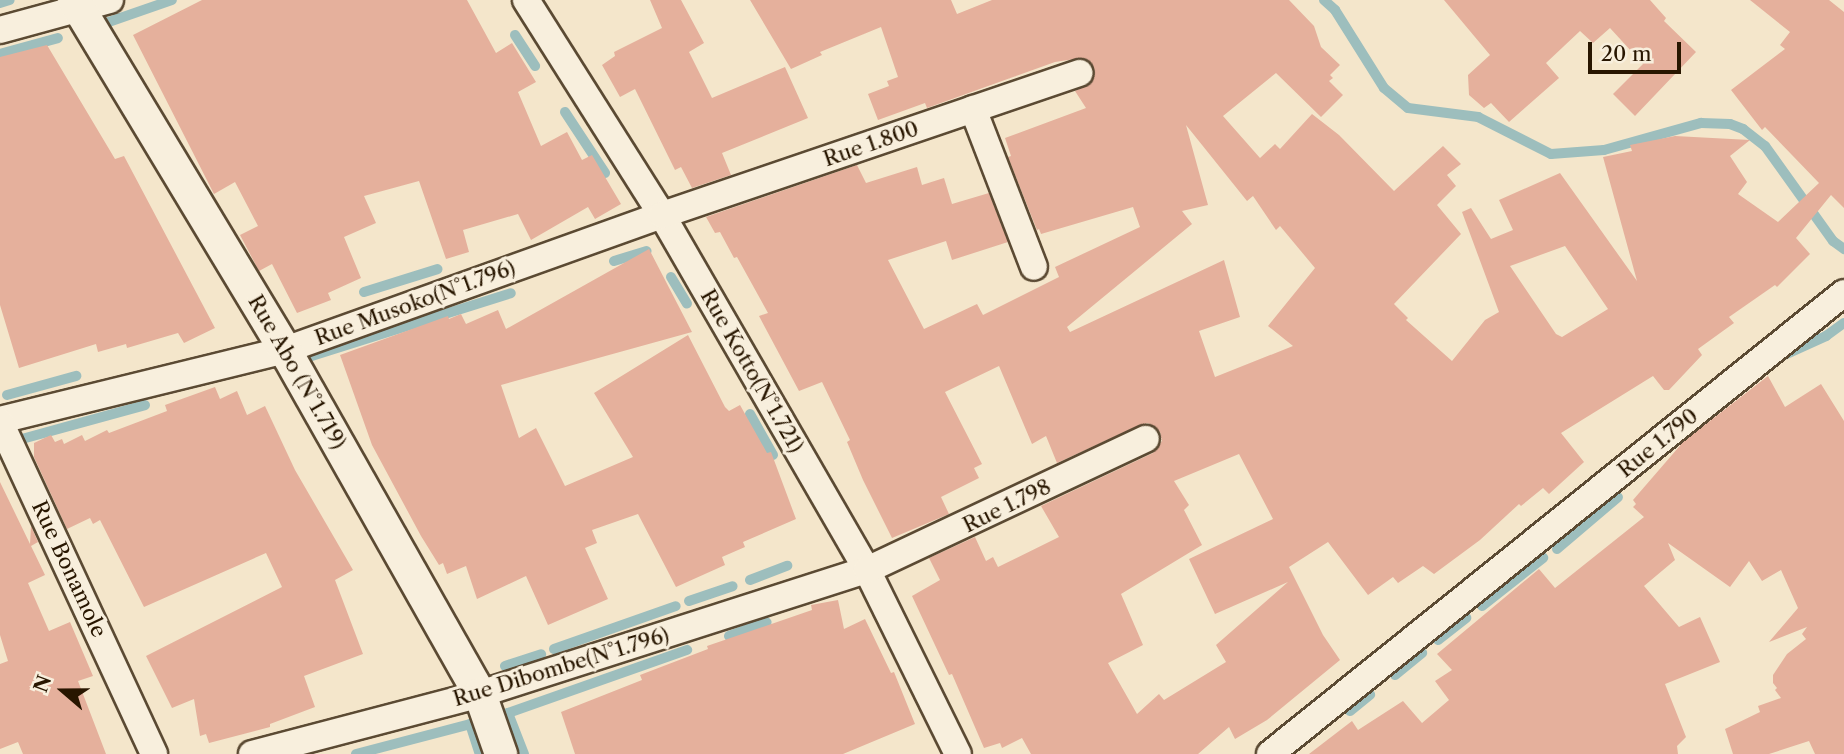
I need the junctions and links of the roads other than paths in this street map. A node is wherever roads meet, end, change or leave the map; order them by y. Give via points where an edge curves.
1 (110, 0) edge
2 (526, 0) edge
3 (76, 5) edge
4 (0, 30) edge
5 (1079, 73) dead end
6 (973, 109) junction
7 (662, 215) junction
8 (1034, 267) dead end
9 (1837, 298) edge
10 (285, 350) junction
11 (0, 421) edge
12 (1146, 439) dead end
13 (867, 570) junction
14 (480, 694) junction
15 (154, 754) edge
16 (252, 754) edge
17 (501, 754) edge
18 (958, 754) edge
19 (1270, 754) edge

1 - 3 street
2 - 7 street, Rue Kotto(N°1.721)
3 - 4 street
3 - 10 street, Rue Abo (N°1.719)
5 - 6 street, Rue 1.800
6 - 7 street, Rue 1.800
6 - 8 street
7 - 10 street, Rue Musoko(N°1.796)
7 - 13 street, Rue Kotto(N°1.721)
9 - 19 street, Rue 1.790
10 - 11 street, Rue Musoko(N°1.796)
10 - 14 street, Rue Abo (N°1.719)
11 - 15 street, Rue Bonamole
12 - 13 street, Rue 1.798
13 - 14 street, Rue Dibombe(N°1.796)
13 - 18 street, Rue Kotto(N°1.721)
14 - 16 street, Rue Dibombe(N°1.796)
14 - 17 street, Rue Abo (N°1.719)

